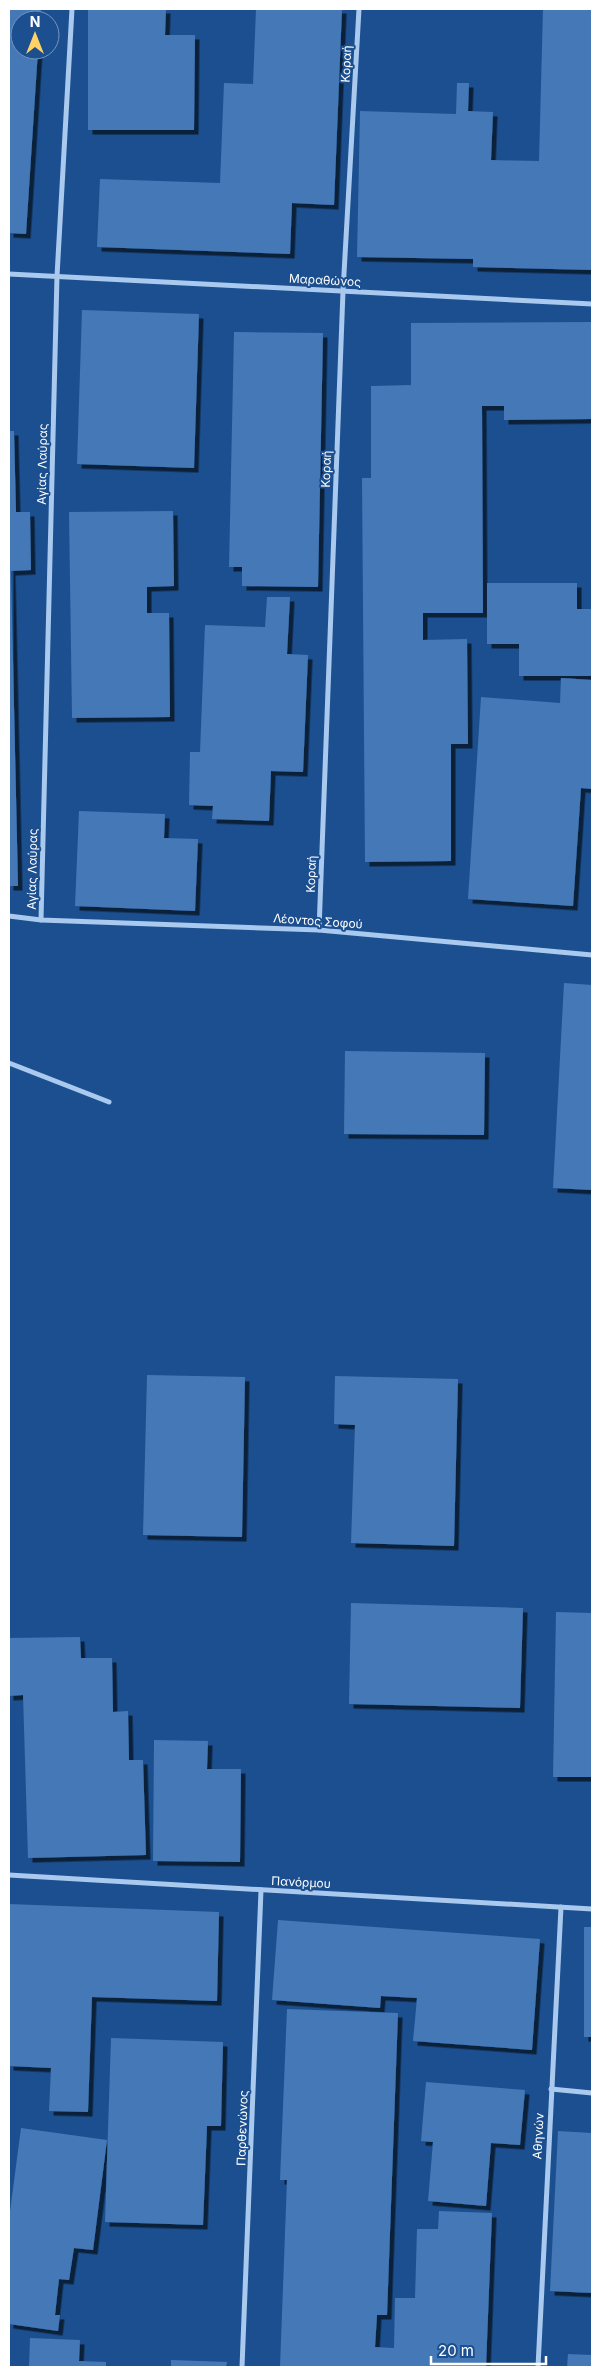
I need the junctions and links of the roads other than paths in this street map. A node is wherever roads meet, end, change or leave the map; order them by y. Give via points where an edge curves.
1 (72, 9) edge
2 (359, 9) edge
3 (9, 274) edge
4 (57, 276) junction
5 (342, 291) junction
6 (592, 304) edge
7 (9, 916) edge
8 (41, 920) junction
9 (319, 930) junction
10 (592, 955) edge
11 (9, 1063) edge
12 (109, 1102) dead end
13 (9, 1875) edge
14 (261, 1890) junction
15 (561, 1907) junction
16 (592, 1908) edge
17 (551, 2089) junction
18 (592, 2093) edge
19 (242, 2367) edge
20 (538, 2367) edge

1 - 4 street, Αγίας Λαύρας
2 - 5 street, Κοραή
3 - 4 street, Μαραθώνος
4 - 5 street, Μαραθώνος
4 - 8 street, Αγίας Λαύρας
5 - 6 street, Μαραθώνος
5 - 9 street, Κοραή
7 - 8 street, Λέοντος Σοφού
8 - 9 street, Λέοντος Σοφού
9 - 10 street, Λέοντος Σοφού
11 - 12 street
13 - 14 street, Πανόρμου
14 - 15 street, Πανόρμου
14 - 19 street, Παρθενώνος
15 - 16 street, Πανόρμου
15 - 17 street, Αθηνών
17 - 18 street
17 - 20 street, Αθηνών

